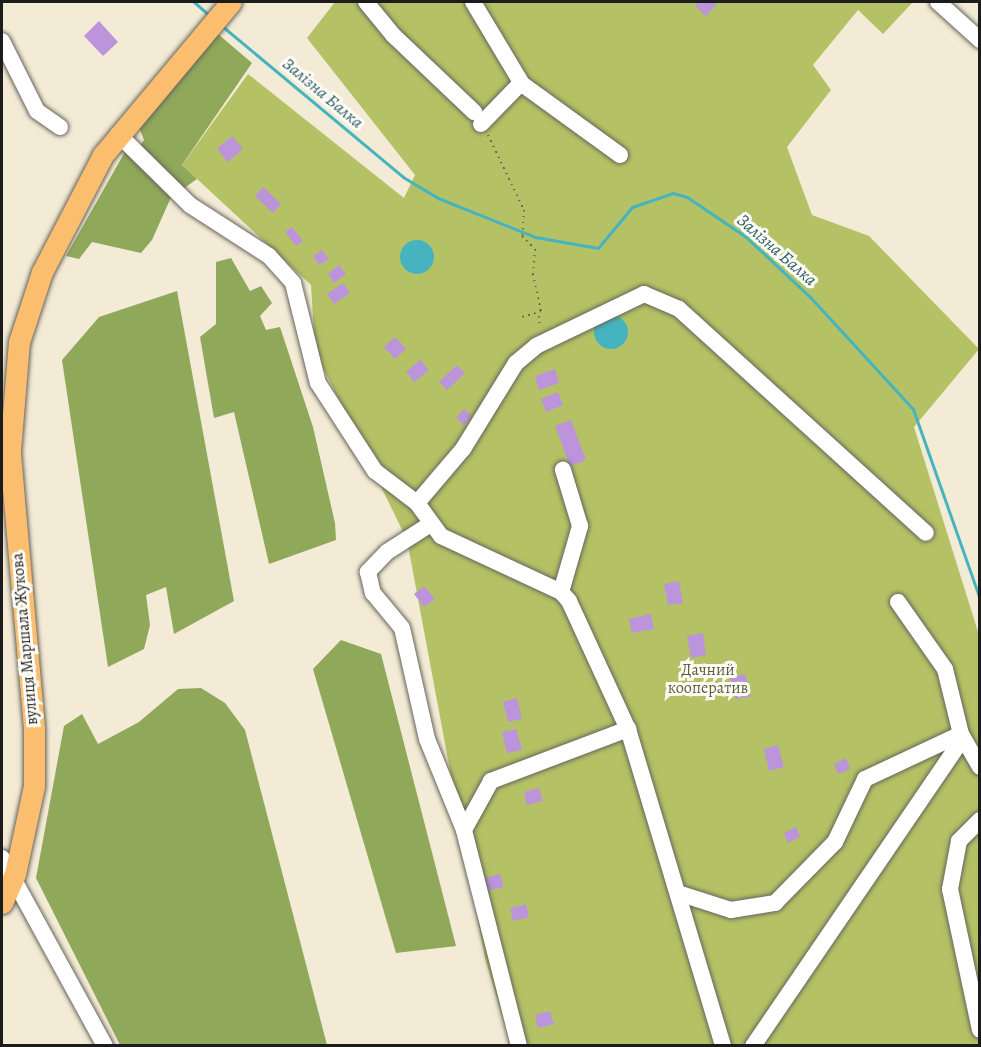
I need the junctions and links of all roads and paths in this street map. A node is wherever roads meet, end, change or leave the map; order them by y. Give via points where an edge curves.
1 (366, 2) edge
2 (473, 2) edge
3 (938, 2) edge
4 (228, 5) edge
5 (980, 40) edge
6 (2, 41) edge
7 (520, 83) junction
8 (478, 118) junction
9 (60, 127) dead end
10 (118, 134) junction
11 (620, 155) dead end
12 (520, 318) dead end
13 (563, 470) dead end
14 (417, 503) junction
15 (429, 525) junction
16 (926, 532) dead end
17 (561, 592) junction
18 (898, 602) dead end
19 (628, 729) junction
20 (962, 736) junction
21 (980, 767) edge
22 (980, 820) edge
23 (465, 830) junction
24 (8, 866) edge
25 (678, 893) junction
26 (2, 903) edge
27 (980, 1030) edge
28 (105, 1046) edge
29 (519, 1046) edge
30 (723, 1046) edge
31 (753, 1046) edge

1 - 8 street via 393,35
2 - 7 street
3 - 5 street
4 - 10 main road, вулиця Маршала Жукова
6 - 9 street via 37,111
7 - 8 street
7 - 11 street
8 - 12 path via 521,201 522,236 535,249 533,274 541,311
10 - 14 street via 190,205 281,269 300,297 323,394 375,471
10 - 24 main road, вулиця Маршала Жукова via 66,221 42,272 14,368 11,479 34,758 31,804
13 - 17 street via 580,526
14 - 15 street
14 - 16 street via 463,449 516,363 542,343 644,294 679,309
15 - 17 street via 458,545
15 - 23 street via 387,552 368,572 373,593 402,628 428,740
17 - 19 street via 575,610
18 - 20 street via 945,669
19 - 23 street via 491,781
19 - 25 street
20 - 21 street
20 - 25 street via 865,779 835,842 775,903 730,910
20 - 31 street
22 - 27 street via 959,841 950,889
23 - 29 street
24 - 26 main road, вулиця Маршала Жукова
24 - 28 street
25 - 30 street

